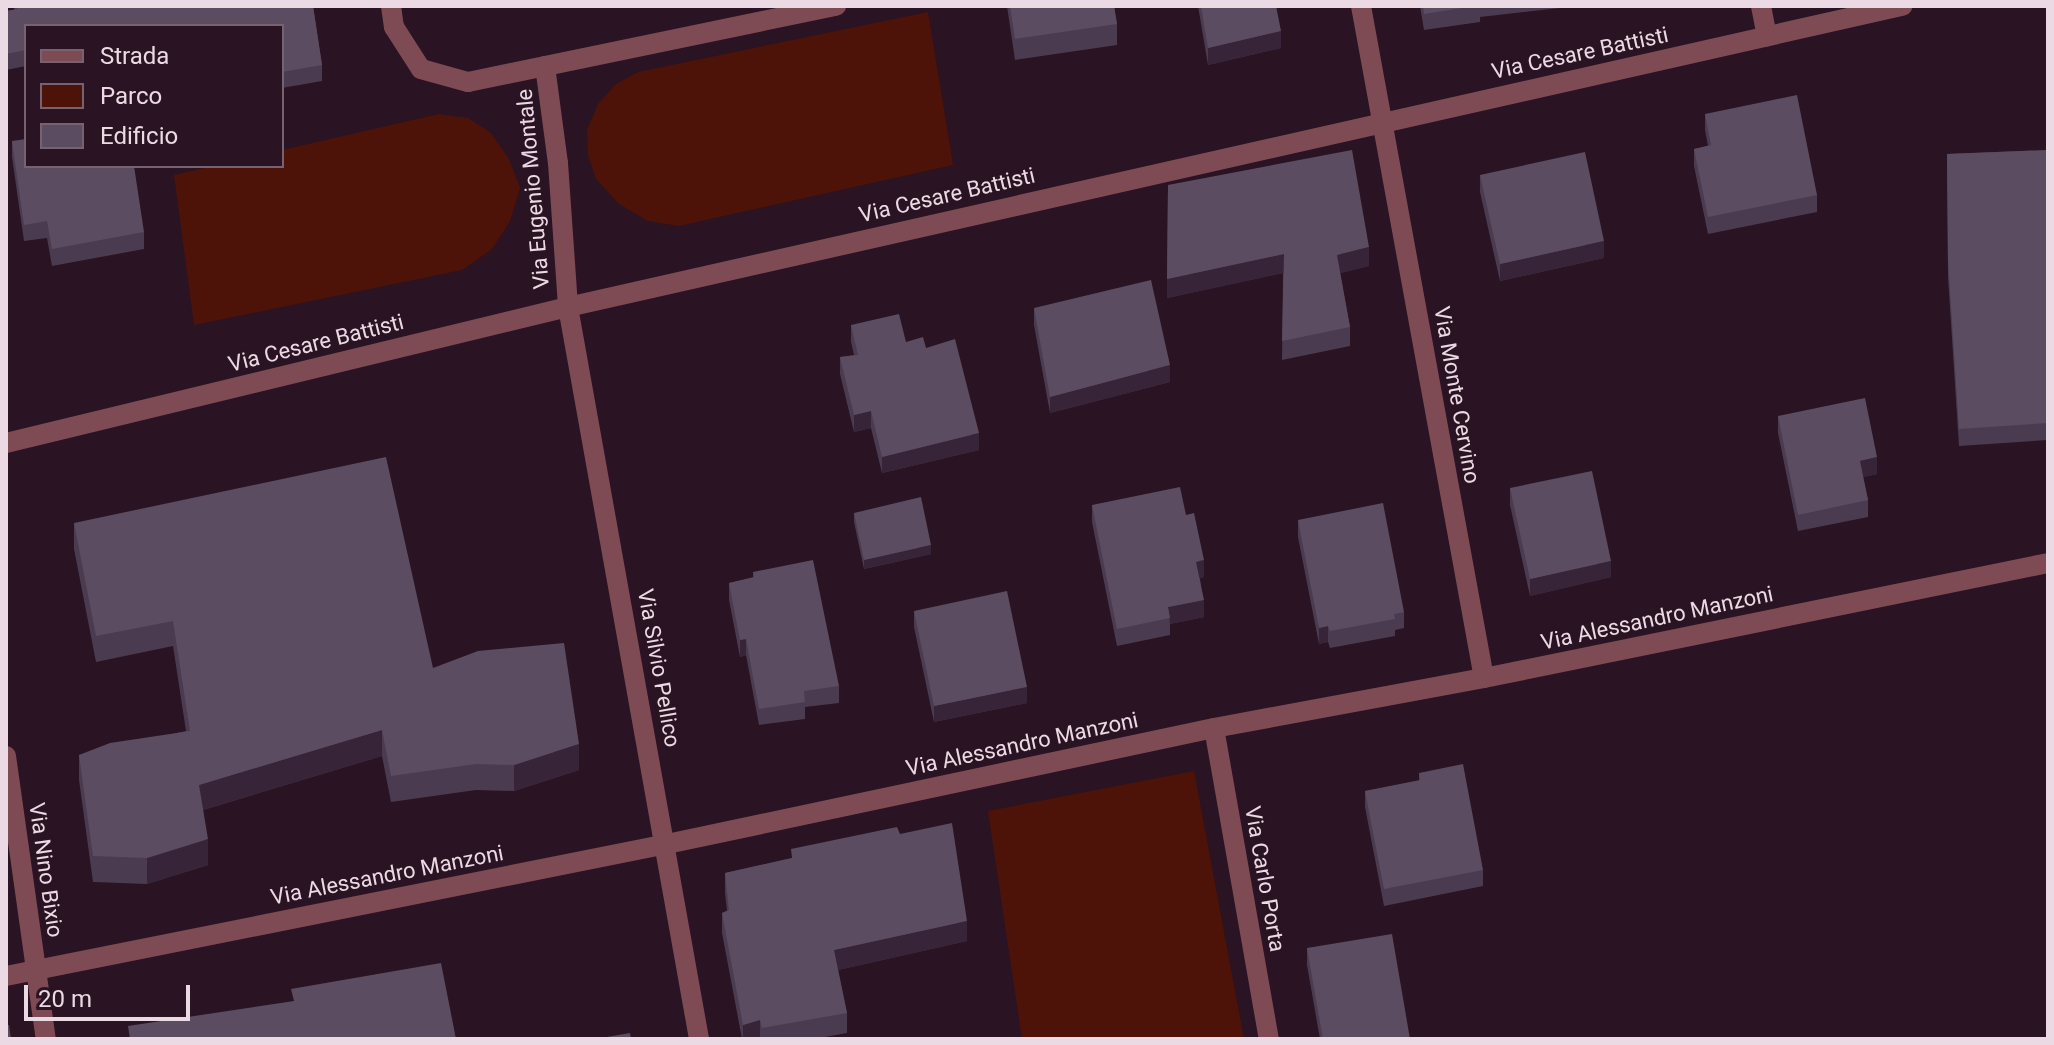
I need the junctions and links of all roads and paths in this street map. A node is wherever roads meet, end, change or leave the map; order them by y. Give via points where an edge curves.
1 (391, 6) edge
2 (836, 6) edge
3 (1361, 6) edge
4 (1761, 6) edge
5 (1902, 6) edge
6 (1767, 36) junction
7 (545, 66) junction
8 (1382, 121) junction
9 (568, 307) junction
10 (6, 443) edge
11 (2048, 563) edge
12 (1484, 678) junction
13 (1214, 728) junction
14 (6, 756) edge
15 (667, 844) junction
16 (35, 969) junction
17 (6, 976) edge
18 (46, 1039) edge
19 (699, 1039) edge
20 (1269, 1039) edge

1 - 7 street, Via Eugenio Montale via 394,27 421,69 468,82
2 - 7 street, Via Eugenio Montale
3 - 8 street, Via Monte Cervino
4 - 6 street
5 - 6 street, Via Cesare Battisti
6 - 8 street, Via Cesare Battisti
7 - 9 street, Via Eugenio Montale
8 - 9 street, Via Cesare Battisti
8 - 12 street, Via Monte Cervino
9 - 10 street, Via Cesare Battisti
9 - 15 street, Via Silvio Pellico
11 - 12 street, Via Alessandro Manzoni
12 - 13 street, Via Alessandro Manzoni
13 - 15 street, Via Alessandro Manzoni
13 - 20 street, Via Carlo Porta
14 - 16 street, Via Nino Bixio
15 - 16 street, Via Alessandro Manzoni
15 - 19 street, Via Silvio Pellico
16 - 17 street, Via Alessandro Manzoni
16 - 18 street, Via Nino Bixio

